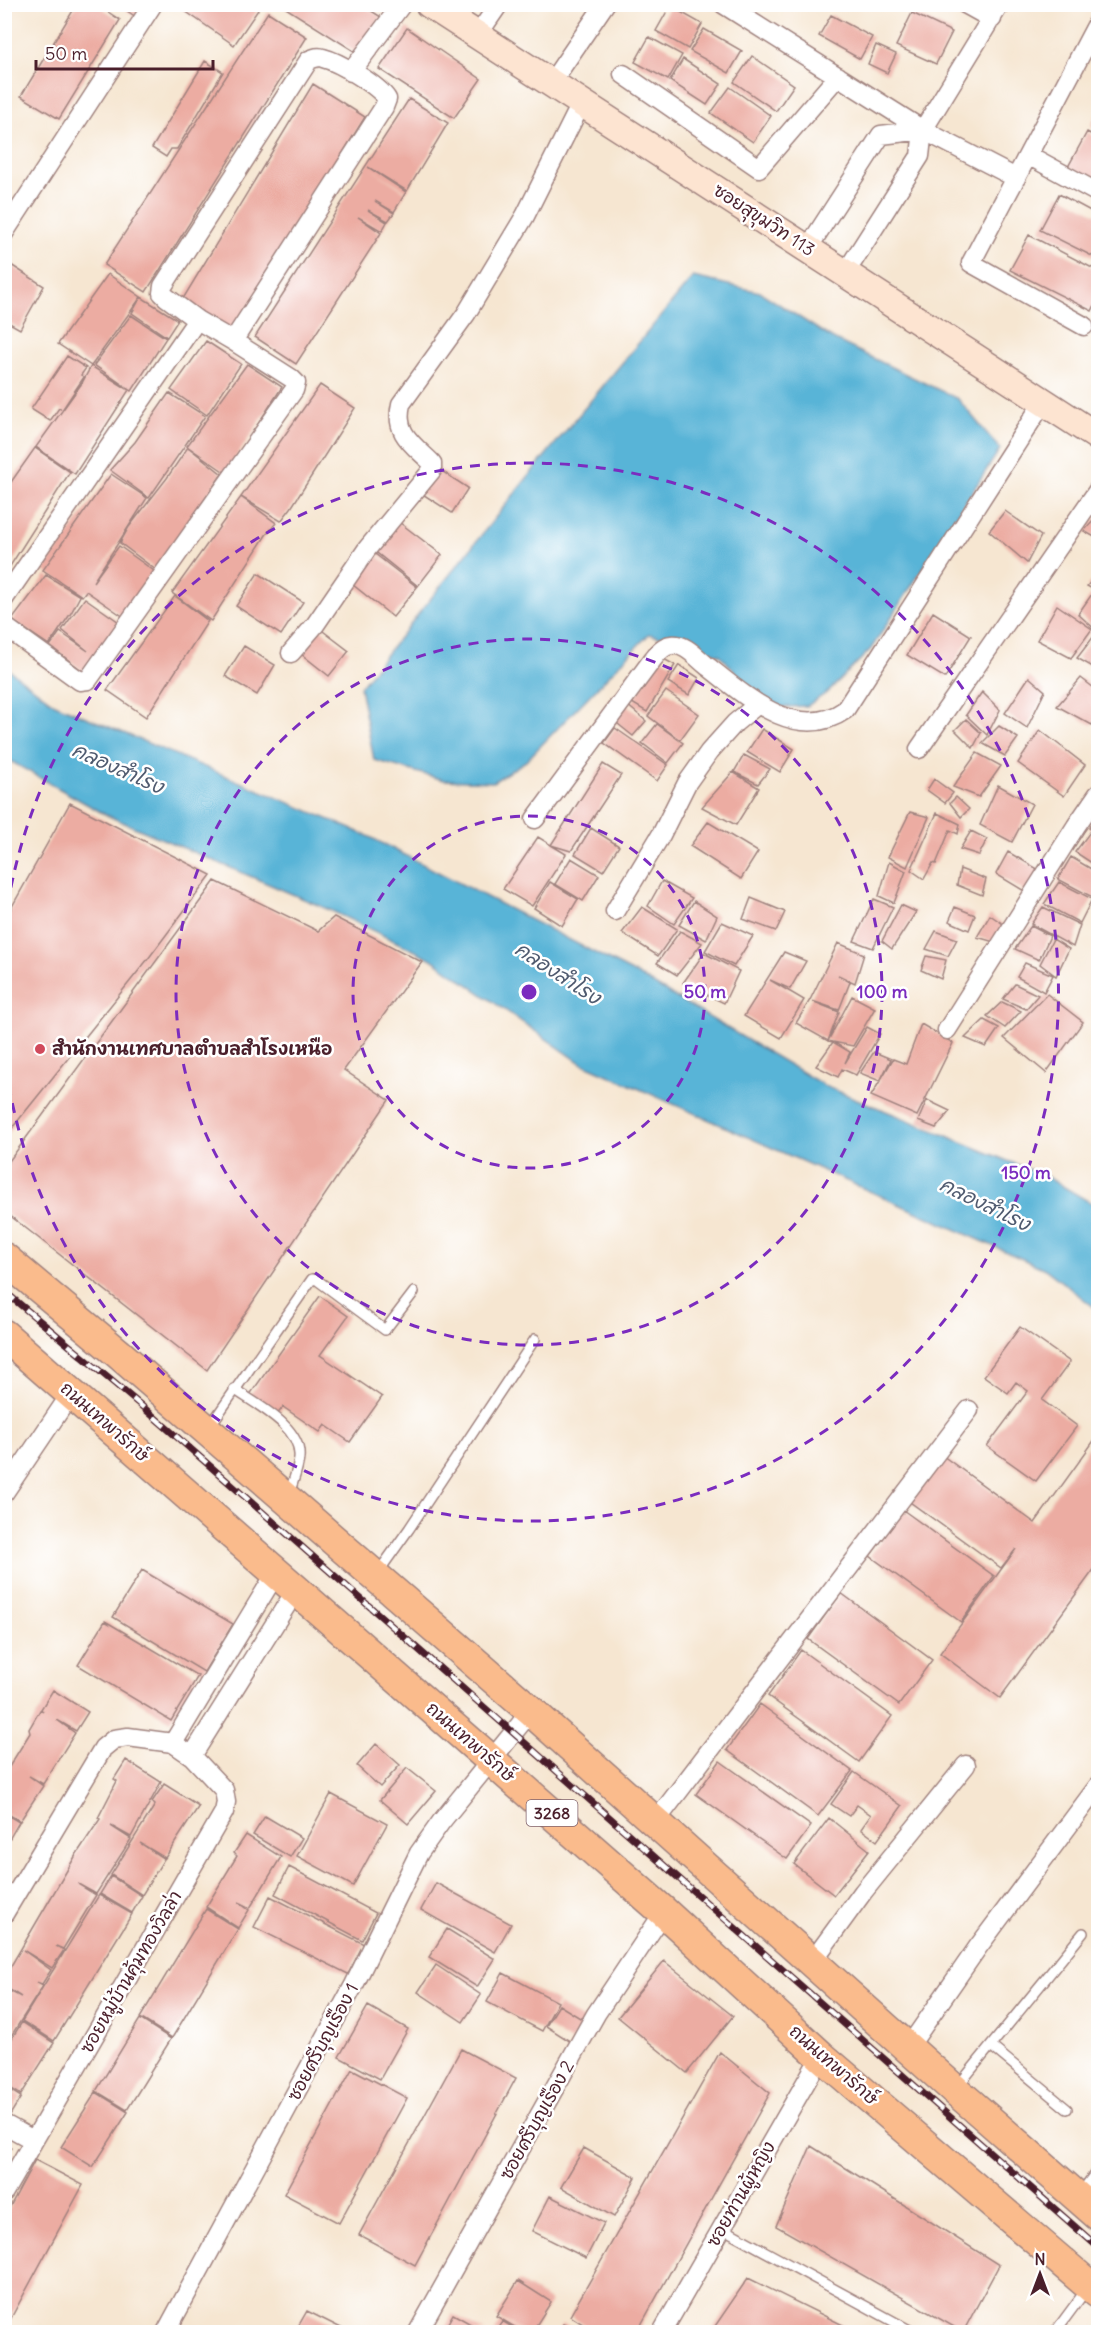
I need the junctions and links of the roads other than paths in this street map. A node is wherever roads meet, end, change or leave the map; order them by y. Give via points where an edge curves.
1 (153, 4) edge
2 (402, 4) edge
3 (429, 4) edge
4 (499, 4) edge
5 (605, 4) edge
6 (723, 4) edge
7 (964, 4) edge
8 (996, 12) edge
9 (1098, 22) edge
10 (477, 36) junction
11 (1091, 55) edge
12 (351, 72) junction
13 (623, 74) dead end
14 (838, 76) junction
15 (551, 83) junction
16 (582, 102) junction
17 (922, 130) junction
18 (1028, 155) junction
19 (1016, 178) junction
20 (1098, 193) edge
21 (4, 233) edge
22 (808, 248) junction
23 (846, 272) junction
24 (198, 320) junction
25 (1084, 326) dead end
26 (233, 341) junction
27 (1044, 401) junction
28 (1098, 437) edge
29 (1098, 490) edge
30 (4, 599) edge
31 (4, 626) edge
32 (291, 653) dead end
33 (758, 705) junction
34 (919, 749) dead end
35 (1098, 794) edge
36 (535, 819) dead end
37 (615, 911) dead end
38 (947, 1030) dead end
39 (4, 1258) edge
40 (414, 1292) dead end
41 (4, 1335) edge
42 (535, 1339) dead end
43 (234, 1389) junction
44 (72, 1392) junction
45 (969, 1410) dead end
46 (207, 1430) junction
47 (4, 1493) edge
48 (288, 1500) junction
49 (375, 1576) junction
50 (286, 1581) junction
51 (531, 1711) junction
52 (173, 1743) junction
53 (192, 1756) junction
54 (492, 1761) junction
55 (966, 1765) dead end
56 (1098, 1786) edge
57 (656, 1821) junction
58 (664, 1912) junction
59 (4, 1914) edge
60 (1083, 1933) dead end
61 (812, 1962) junction
62 (991, 2046) junction
63 (908, 2048) junction
64 (821, 2056) junction
65 (955, 2090) junction
66 (1067, 2109) dead end
67 (4, 2124) edge
68 (33, 2140) junction
69 (4, 2192) edge
70 (1093, 2198) edge
71 (722, 2228) junction
72 (1094, 2289) edge
73 (166, 2332) edge
74 (418, 2332) edge
75 (662, 2332) edge
76 (913, 2332) edge
77 (1055, 2332) edge

1 - 21 street
2 - 12 street
3 - 10 main road, ซอยสุขุมวิท 113
4 - 10 street
5 - 15 street
6 - 14 street
7 - 8 street
8 - 17 street
9 - 11 street
10 - 15 main road, ซอยสุขุมวิท 113
11 - 18 street
12 - 24 street via 322,57 309,60 163,286 166,297
12 - 26 street via 383,93 387,99 384,107
13 - 14 street via 759,168
14 - 17 street
15 - 16 main road, ซอยสุขุมวิท 113
16 - 22 main road, ซอยสุขุมวิท 113
16 - 32 street via 525,216 466,314 401,404 402,434 432,463 432,470 367,549
17 - 19 street
17 - 22 street via 881,135
17 - 23 street via 920,156
18 - 19 street
18 - 20 street
19 - 25 street via 971,263
22 - 23 main road, ซอยสุขุมวิท 113
23 - 27 main road, ซอยสุขุมวิท 113
24 - 26 street
24 - 30 street
26 - 31 street via 291,378 296,383 294,390 88,680 80,681
27 - 28 main road, ซอยสุขุมวิท 113
27 - 33 street via 845,710 834,718 803,722
29 - 34 street
33 - 36 street via 686,649 670,645 662,648
33 - 37 street via 735,723 687,783
35 - 38 street
39 - 46 main road
40 - 43 lane via 385,1330 312,1279
41 - 44 main road, ถนนเทพารักษ์ / 3268
42 - 49 lane
43 - 46 lane
43 - 48 lane via 296,1437 299,1459
44 - 47 street
44 - 50 main road, ถนนเทพารักษ์ / 3268
45 - 57 street
46 - 48 main road
48 - 49 main road
49 - 51 main road
50 - 52 street
50 - 53 street
50 - 54 main road, ถนนเทพารักษ์ / 3268
51 - 54 street, ซอยศรีบุญเรือง 1
51 - 57 main road
52 - 53 street, ซอยหมู่บ้านคุ้มทองวิลล่า
52 - 59 street, ซอยหมู่บ้านคุ้มทองวิลล่า via 128,1737 114,1739 103,1748
53 - 68 street, ซอยหมู่บ้านคุ้มทองวิลล่า via 224,1790 224,1812
54 - 58 main road, ถนนเทพารักษ์ / 3268
54 - 73 street, ซอยศรีบุญเรือง 1 via 420,1853 354,1985
55 - 61 street
56 - 63 street
57 - 61 main road
58 - 64 main road, ถนนเทพารักษ์ / 3268
58 - 74 street, ซอยศรีบุญเรือง 2 via 596,2014
60 - 62 lane
61 - 63 main road
62 - 65 lane
62 - 66 lane
63 - 65 main road
64 - 71 street, ซอยท่านผู้หญิง
64 - 72 main road, ถนนเทพารักษ์ / 3268
65 - 70 main road
67 - 68 street
68 - 69 street, ซอยหมู่บ้านคุ้มทองวิลล่า
71 - 75 street, ซอยท่านผู้หญิง
71 - 76 lane
72 - 77 lane

